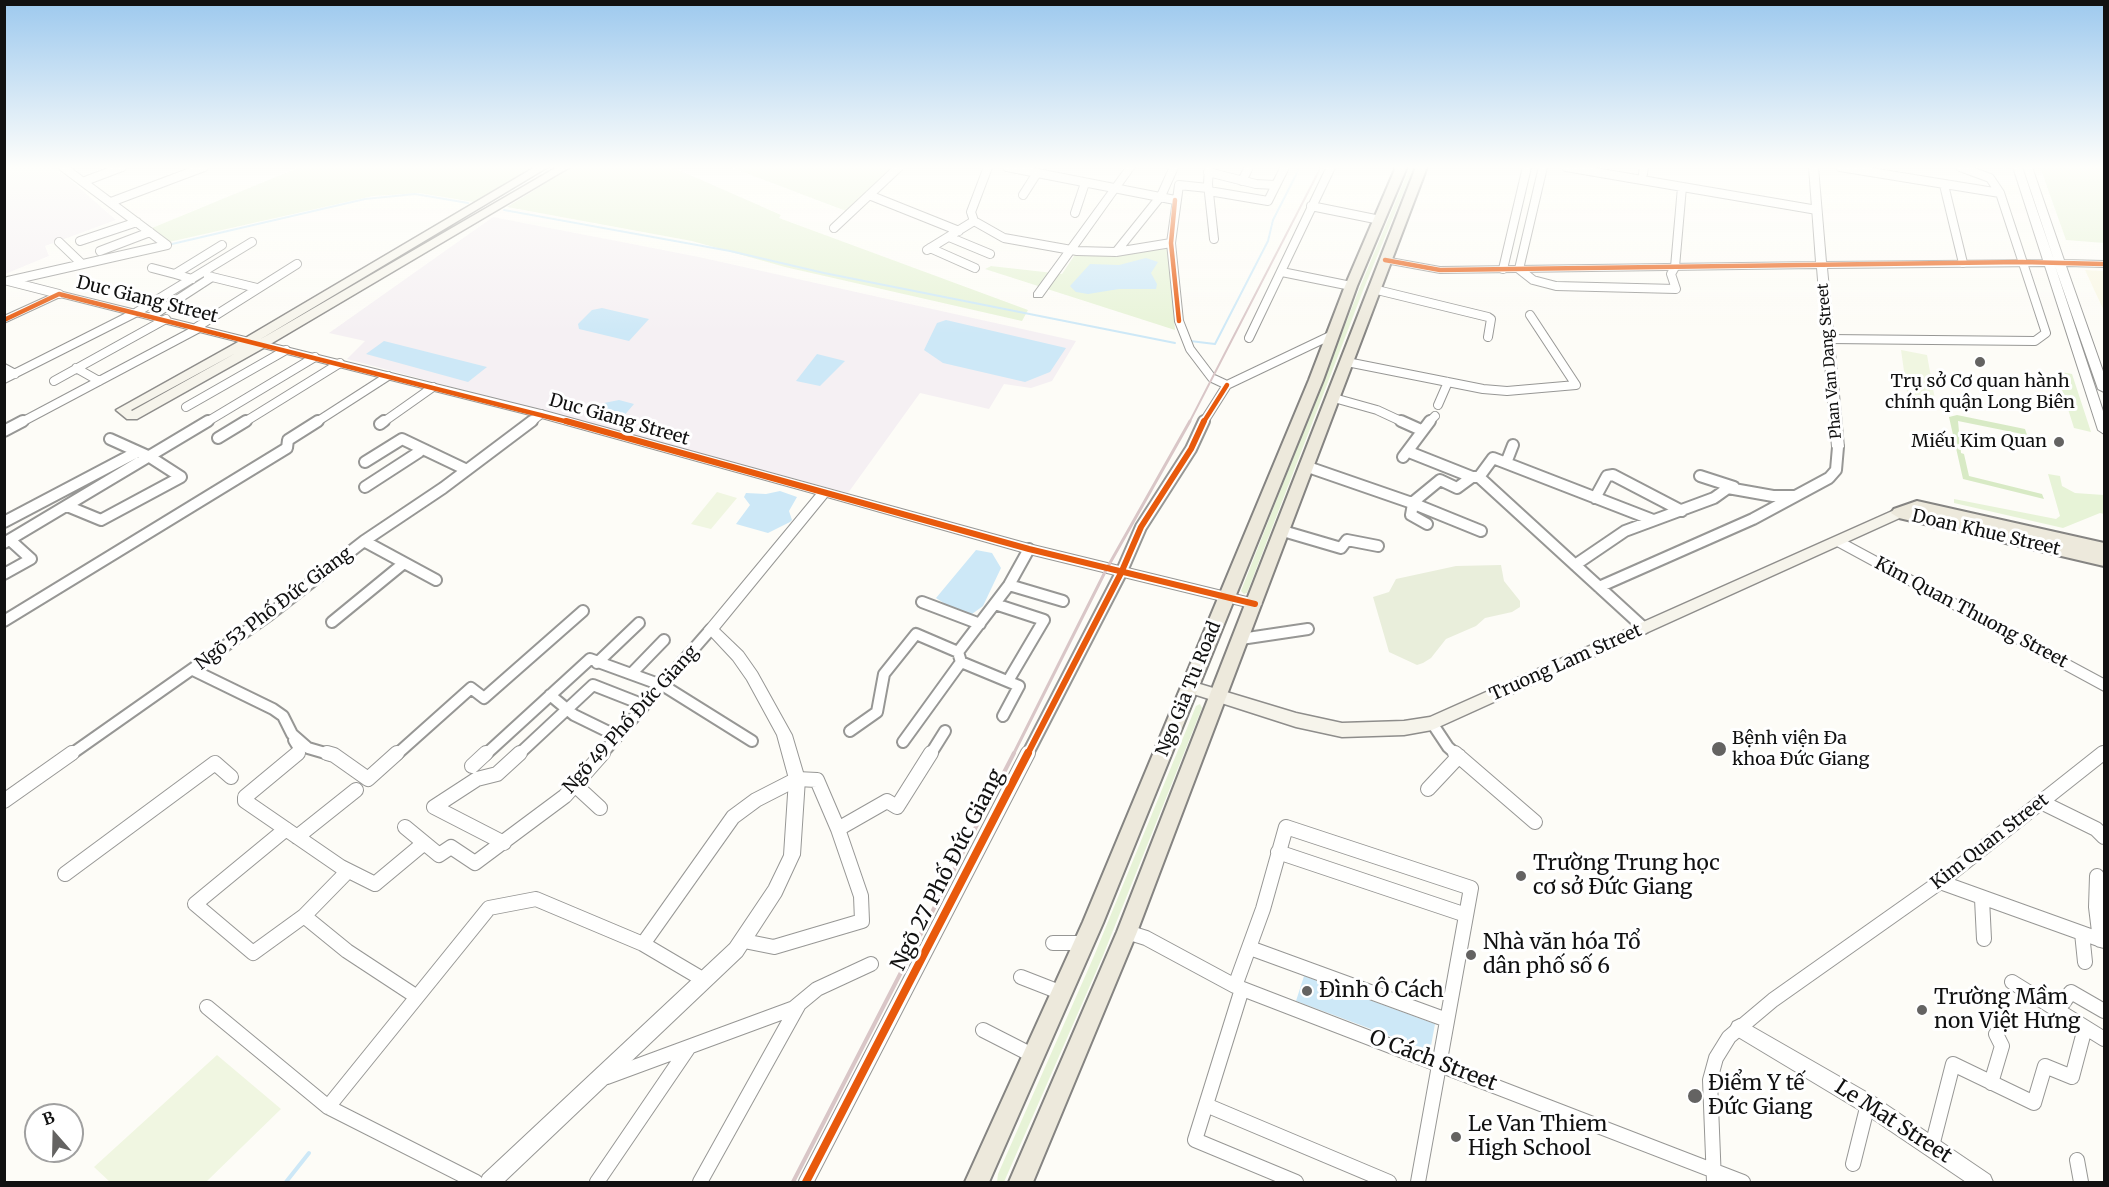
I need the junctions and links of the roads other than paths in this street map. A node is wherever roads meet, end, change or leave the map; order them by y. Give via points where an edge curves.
1 (136, 222) edge
2 (137, 222) edge
3 (452, 222) edge
4 (468, 222) edge
5 (840, 222) edge
6 (937, 222) edge
7 (972, 222) edge
8 (976, 222) edge
9 (1090, 222) edge
10 (1140, 222) edge
11 (1173, 222) edge
12 (1212, 222) edge
13 (1304, 222) edge
14 (1379, 222) edge
15 (1400, 222) edge
16 (1514, 222) edge
17 (1530, 222) edge
18 (1679, 222) edge
19 (1817, 222) edge
20 (1953, 222) edge
21 (2009, 222) edge
22 (2035, 222) edge
23 (2047, 222) edge
24 (834, 228) dead end
25 (959, 231) junction
26 (150, 232) junction
27 (949, 237) junction
28 (1214, 239) dead end
29 (59, 242) dead end
30 (80, 242) dead end
31 (252, 242) dead end
32 (1171, 243) junction
33 (222, 245) dead end
34 (1070, 249) junction
35 (99, 251) dead end
36 (1116, 252) junction
37 (990, 254) dead end
38 (1385, 260) junction
39 (2022, 262) junction
40 (2048, 262) junction
41 (2061, 262) junction
42 (1963, 263) junction
43 (82, 264) junction
44 (297, 264) dead end
45 (1821, 264) junction
46 (2104, 264) edge
47 (1675, 267) junction
48 (152, 268) dead end
49 (975, 268) dead end
50 (1503, 269) junction
51 (1519, 269) junction
52 (1282, 272) junction
53 (175, 274) junction
54 (200, 274) junction
55 (212, 277) junction
56 (192, 279) junction
57 (6, 281) edge
58 (1351, 286) junction
59 (257, 288) junction
60 (1373, 289) junction
61 (59, 294) junction
62 (1038, 295) dead end
63 (137, 312) junction
64 (1530, 315) dead end
65 (152, 316) junction
66 (165, 319) junction
67 (4, 320) edge
68 (199, 327) junction
69 (1332, 335) junction
70 (1488, 336) dead end
71 (1249, 338) dead end
72 (1828, 339) junction
73 (257, 342) junction
74 (286, 350) junction
75 (315, 357) junction
76 (1347, 362) junction
77 (340, 363) junction
78 (4, 368) edge
79 (76, 368) junction
80 (15, 374) junction
81 (388, 376) junction
82 (4, 380) edge
83 (54, 381) dead end
84 (99, 381) junction
85 (1448, 382) junction
86 (1227, 385) junction
87 (433, 387) junction
88 (2104, 389) edge
89 (1334, 398) junction
90 (1438, 405) dead end
91 (186, 407) dead end
92 (541, 414) junction
93 (1435, 416) dead end
94 (380, 424) dead end
95 (1421, 430) junction
96 (2104, 430) edge
97 (4, 431) edge
98 (218, 438) dead end
99 (110, 439) dead end
100 (1513, 446) dead end
101 (1838, 447) joint
102 (419, 452) dead end
103 (135, 453) junction
104 (150, 458) junction
105 (365, 462) dead end
106 (1506, 463) junction
107 (1308, 467) junction
108 (467, 470) junction
109 (1700, 476) dead end
110 (1476, 477) junction
111 (365, 487) dead end
112 (1734, 488) junction
113 (824, 493) junction
114 (1796, 495) junction
115 (1595, 498) junction
116 (1412, 504) junction
117 (67, 506) junction
118 (1682, 511) junction
119 (1899, 513) junction
120 (1653, 520) junction
121 (4, 522) edge
122 (1427, 524) dead end
123 (1283, 531) junction
124 (1481, 531) dead end
125 (7, 541) edge
126 (1838, 541) junction
127 (364, 542) junction
128 (2100, 544) edge
129 (1378, 546) dead end
130 (1029, 549) junction
131 (2104, 560) edge
132 (404, 563) junction
133 (1575, 565) junction
134 (1121, 573) junction
135 (4, 574) edge
136 (436, 580) dead end
137 (1009, 585) junction
138 (1599, 586) junction
139 (1227, 597) junction
140 (1063, 601) dead end
141 (922, 602) dead end
142 (994, 604) junction
143 (1255, 604) junction
144 (582, 611) dead end
145 (4, 621) edge
146 (332, 622) dead end
147 (639, 623) dead end
148 (980, 624) junction
149 (1644, 628) junction
150 (711, 629) junction
151 (1308, 629) dead end
152 (1241, 639) junction
153 (664, 640) dead end
154 (959, 657) junction
155 (597, 663) junction
156 (193, 670) junction
157 (632, 673) junction
158 (1008, 681) junction
159 (2104, 685) edge
160 (664, 686) junction
161 (1190, 687) junction
162 (550, 695) junction
163 (1219, 696) junction
164 (644, 705) junction
165 (570, 709) junction
166 (1004, 716) dead end
167 (1432, 723) junction
168 (945, 730) dead end
169 (850, 731) dead end
170 (292, 734) junction
171 (617, 736) junction
172 (752, 741) dead end
173 (903, 742) dead end
174 (2104, 752) edge
175 (1459, 756) junction
176 (472, 766) dead end
177 (231, 777) dead end
178 (797, 779) junction
179 (575, 785) junction
180 (1428, 789) dead end
181 (356, 790) dead end
182 (4, 801) edge
183 (2041, 802) junction
184 (600, 808) dead end
185 (1535, 822) dead end
186 (405, 827) dead end
187 (838, 829) junction
188 (291, 833) junction
189 (2104, 837) edge
190 (504, 843) junction
191 (423, 844) junction
192 (1278, 852) junction
193 (348, 871) junction
194 (65, 874) dead end
195 (2097, 876) dead end
196 (1940, 882) junction
197 (1982, 899) junction
198 (1466, 915) junction
199 (304, 916) junction
200 (1127, 932) junction
201 (2082, 933) junction
202 (1984, 939) dead end
203 (744, 940) junction
204 (2102, 941) edge
205 (1053, 943) dead end
206 (1084, 943) junction
207 (643, 944) junction
208 (1250, 948) junction
209 (2085, 962) dead end
210 (871, 964) dead end
211 (1021, 977) dead end
212 (704, 980) junction
213 (2012, 982) dead end
214 (1238, 988) junction
215 (1062, 993) junction
216 (417, 998) junction
217 (799, 1004) junction
218 (207, 1007) dead end
219 (2058, 1010) junction
220 (2104, 1011) edge
221 (1447, 1020) junction
222 (1739, 1028) junction
223 (2085, 1028) junction
224 (983, 1030) dead end
225 (1996, 1034) dead end
226 (2104, 1039) edge
227 (690, 1047) junction
228 (1034, 1056) junction
229 (1439, 1064) junction
230 (598, 1080) junction
231 (1991, 1083) junction
232 (1868, 1104) junction
233 (1206, 1105) junction
234 (328, 1107) junction
235 (1932, 1146) junction
236 (2077, 1160) dead end
237 (1853, 1164) dead end
238 (1714, 1176) edge
239 (476, 1182) edge
240 (490, 1182) edge
241 (597, 1182) edge
242 (700, 1182) edge
243 (806, 1182) edge
244 (977, 1182) edge
245 (1022, 1182) edge
246 (1296, 1182) edge
247 (1389, 1182) edge
248 (1418, 1182) edge
249 (1743, 1182) edge
250 (1983, 1182) edge
251 (2081, 1182) edge

1 - 30 street
2 - 26 street
3 - 73 main road
4 - 73 main road
5 - 24 street
6 - 25 street
7 - 25 street
8 - 34 street via 1004,238
9 - 34 street
10 - 36 street
11 - 32 street
12 - 28 street
13 - 52 street
14 - 58 main road, Ngo Gia Tu Road
15 - 38 main road, Ngo Gia Tu Road
16 - 50 street
17 - 51 street
18 - 47 street
19 - 45 street, Phan Van Dang Street
20 - 42 street
21 - 39 street
22 - 40 street
23 - 41 street
25 - 27 street
26 - 35 street
26 - 43 street via 167,244
27 - 37 street
27 - 49 street via 928,249
29 - 43 street
31 - 54 street
32 - 36 street
32 - 86 street via 1179,321 1190,349 1212,378
33 - 53 street
34 - 36 street
34 - 62 street
38 - 50 street via 1440,270
38 - 60 main road, Ngo Gia Tu Road
39 - 40 street
39 - 42 street
39 - 72 street via 2046,333 2035,341
40 - 41 street
40 - 96 street
41 - 46 street
41 - 88 street
42 - 45 street
43 - 57 street
44 - 59 street
45 - 47 street
45 - 72 street, Phan Van Dang Street
47 - 51 street
47 - 51 street via 1671,274 1676,289 1556,286 1533,280
48 - 53 street
50 - 51 street
52 - 58 street
52 - 71 street
53 - 56 street
54 - 55 street
54 - 56 street
55 - 59 street
55 - 65 street
56 - 63 street
57 - 61 street
58 - 69 main road, Ngo Gia Tu Road
59 - 68 street
60 - 70 street via 1490,318
60 - 76 main road, Ngo Gia Tu Road
61 - 63 street, Duc Giang Street
61 - 67 street, Duc Giang Street
63 - 65 street, Duc Giang Street
63 - 80 street
64 - 85 street via 1576,385 1507,391
65 - 66 street, Duc Giang Street
66 - 68 street, Duc Giang Street
66 - 79 street
68 - 73 street, Duc Giang Street
68 - 84 street
69 - 86 street
69 - 139 main road, Ngo Gia Tu Road
72 - 101 street, Phan Van Dang Street
73 - 73 main road via 122,410 132,416
73 - 74 street, Duc Giang Street
74 - 75 street, Duc Giang Street
74 - 91 street
75 - 77 street, Duc Giang Street
75 - 104 street
76 - 85 street
76 - 89 main road, Ngo Gia Tu Road
77 - 81 street, Duc Giang Street
77 - 98 street
78 - 80 street
79 - 83 street
79 - 84 street
80 - 82 street
81 - 87 street, Duc Giang Street
81 - 145 street via 288,440 287,448
84 - 97 street
85 - 90 street
86 - 134 street, Ngõ 27 Phố Đức Giang via 1141,527
87 - 92 street, Duc Giang Street
87 - 94 street
89 - 95 street via 1377,410
89 - 107 main road, Ngo Gia Tu Road
92 - 108 street, Ngõ 53 Phố Đức Giang
92 - 113 street, Duc Giang Street
93 - 95 street
95 - 110 street via 1406,454
99 - 103 street
100 - 106 street
101 - 114 street via 1835,473
102 - 111 street
103 - 104 street
103 - 121 street
104 - 117 street
104 - 117 street via 181,477 102,520
105 - 108 street via 402,439
106 - 110 street via 1493,458
106 - 115 street
107 - 116 street
107 - 123 main road, Ngo Gia Tu Road
108 - 127 street, Ngõ 53 Phố Đức Giang
109 - 112 street
110 - 116 street via 1457,488 1440,480
110 - 133 street
112 - 114 street via 1773,496
112 - 118 street
113 - 130 street, Duc Giang Street
113 - 150 street, Ngõ 49 Phố Đức Giang
114 - 138 street
115 - 118 street via 1607,476 1613,474
115 - 120 street
116 - 122 street via 1411,515
116 - 124 street
117 - 125 street
118 - 120 street
119 - 126 main road, Truong Lam Street
119 - 128 main road, Doan Khue Street via 1917,506
119 - 131 main road, Doan Khue Street
120 - 133 street via 1625,531
123 - 129 street via 1341,548 1347,540
123 - 143 main road, Ngo Gia Tu Road
125 - 135 street via 31,559
126 - 149 main road, Truong Lam Street
126 - 159 street, Kim Quan Thuong Street
127 - 132 street
127 - 156 street, Ngõ 53 Phố Đức Giang
130 - 134 street, Duc Giang Street
130 - 137 street
132 - 136 street
132 - 146 street
133 - 138 street
134 - 139 street, Duc Giang Street
134 - 243 street, Ngõ 27 Phố Đức Giang
137 - 140 street
137 - 142 street
138 - 149 street
139 - 143 street, Duc Giang Street
139 - 161 main road, Ngo Gia Tu Road
141 - 148 street
142 - 148 street
142 - 158 street via 1044,620
143 - 152 main road, Ngo Gia Tu Road
144 - 170 street via 484,698 471,688 368,779 334,755 308,748
147 - 155 street
148 - 154 street
149 - 167 main road, Truong Lam Street
150 - 160 street, Ngõ 49 Phố Đức Giang
150 - 178 street via 752,676 784,735
151 - 152 street
152 - 163 main road, Ngo Gia Tu Road
153 - 157 street
154 - 158 street
154 - 169 street via 916,634 884,674 877,712
154 - 173 street
155 - 157 street
155 - 162 street via 590,659
156 - 170 street via 273,709 283,716
156 - 182 street, Ngõ 53 Phố Đức Giang
157 - 160 street
158 - 166 street via 1019,686
160 - 164 street, Ngõ 49 Phố Đức Giang
160 - 172 street
161 - 163 main road, Truong Lam Street
161 - 206 main road, Ngo Gia Tu Road
162 - 165 street
162 - 176 street
163 - 167 main road, Truong Lam Street via 1342,730
163 - 200 main road, Ngo Gia Tu Road
164 - 165 street via 593,685
164 - 171 street, Ngõ 49 Phố Đức Giang
165 - 171 street via 574,715
165 - 190 street via 497,774 477,779 434,807
167 - 175 street
168 - 187 street via 897,807 887,801
170 - 188 street via 299,751 248,793 245,801
171 - 179 street, Ngõ 49 Phố Đức Giang
174 - 183 street, Kim Quan Street
175 - 180 street
175 - 185 street
177 - 194 street via 215,763
178 - 187 street via 817,780
178 - 203 street via 792,855
178 - 207 street via 733,817
179 - 184 street
179 - 190 street, Ngõ 49 Phố Đức Giang
181 - 188 street
183 - 189 street via 2096,829
183 - 196 street, Kim Quan Street
186 - 191 street
187 - 203 street via 861,896 862,921 774,948
188 - 193 street
188 - 199 street via 195,904 253,953
190 - 191 street, Ngõ 49 Phố Đức Giang via 475,863 451,847 439,855
191 - 193 street via 375,884
192 - 198 street
192 - 198 street via 1286,827 1471,888
192 - 208 street
193 - 199 street
195 - 204 street via 2096,907
196 - 197 street
196 - 222 street, Kim Quan Street
197 - 201 street
197 - 202 street
198 - 221 street
199 - 216 street via 347,951
200 - 214 street, O Cách Street
200 - 245 main road, Ngo Gia Tu Road
201 - 204 street
201 - 209 street
203 - 212 street
205 - 206 street
206 - 215 main road, Ngo Gia Tu Road
207 - 212 street
207 - 216 street via 536,899 489,908
208 - 214 street
208 - 221 street
210 - 217 street via 817,989
211 - 215 street
212 - 230 street
213 - 219 street
214 - 229 street, O Cách Street
214 - 233 street
215 - 228 main road, Ngo Gia Tu Road
216 - 234 street
217 - 227 street
217 - 242 street
218 - 234 street
219 - 220 street via 2071,992
219 - 223 street
221 - 229 street
222 - 232 street, Le Mat Street
222 - 238 street, Kim Quan Street via 1716,1058 1710,1080
223 - 226 street
223 - 231 street via 2072,1077 2045,1066 2034,1103
224 - 228 street
225 - 231 street via 2002,1046
227 - 230 street
227 - 241 street
228 - 244 main road, Ngo Gia Tu Road
229 - 238 street, O Cách Street
229 - 248 street
230 - 240 street
231 - 235 street via 1953,1064
232 - 235 street, Le Mat Street
232 - 237 street
233 - 246 street via 1195,1140
233 - 247 street
234 - 239 street
235 - 250 street, Le Mat Street
236 - 251 street
238 - 249 street, O Cách Street

